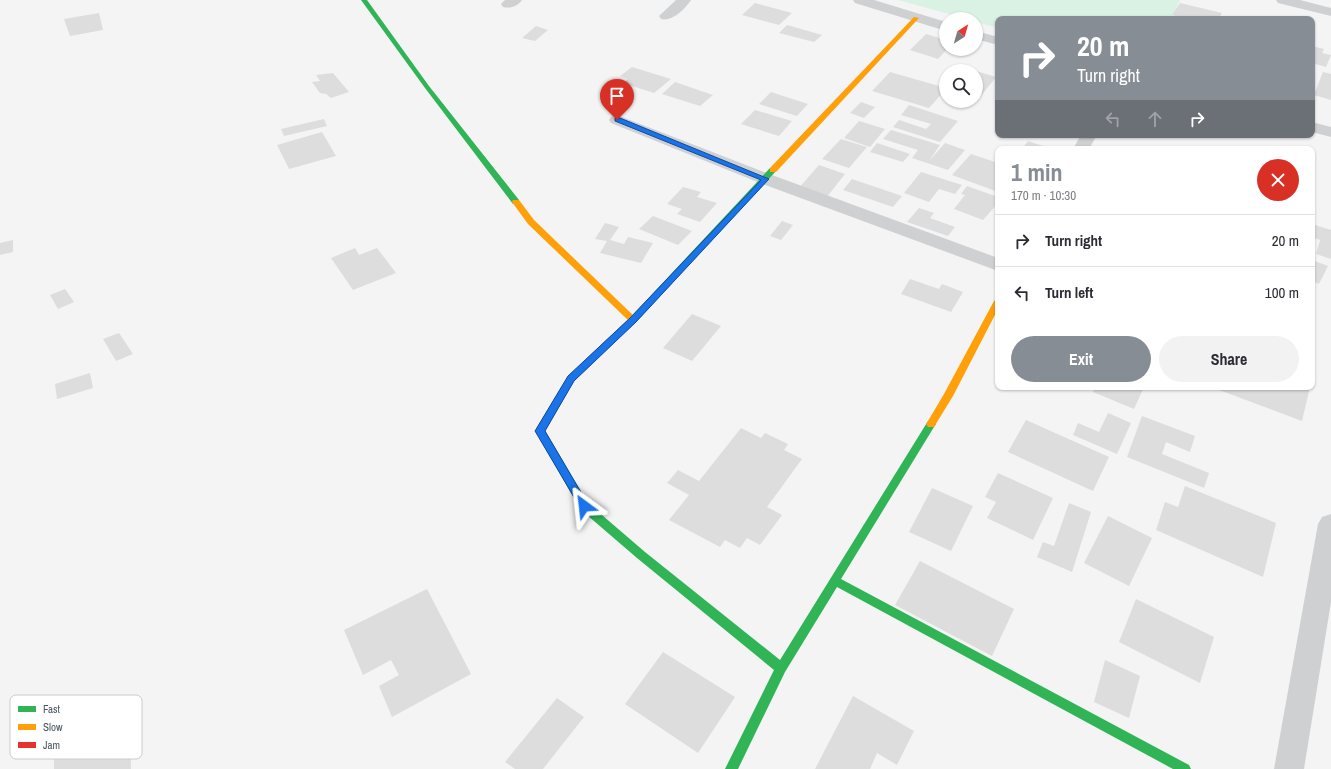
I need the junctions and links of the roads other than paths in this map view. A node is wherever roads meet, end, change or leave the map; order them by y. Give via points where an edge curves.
1 (364, 0) edge
2 (684, 0) edge
3 (860, 0) edge
4 (1283, 0) edge
5 (1331, 12) edge
6 (666, 16) dead end
7 (916, 18) junction
8 (939, 25) edge
9 (983, 37) edge
10 (995, 40) edge
11 (617, 120) dead end
12 (1315, 128) edge
13 (1331, 132) edge
14 (766, 179) junction
15 (995, 264) edge
16 (995, 307) edge
17 (633, 320) junction
18 (1331, 524) edge
19 (835, 581) junction
20 (781, 668) junction
21 (731, 769) edge
22 (1185, 769) edge
23 (1289, 769) edge

1 - 17 street via 427,88 531,222
2 - 6 street
3 - 7 street
4 - 5 street
7 - 8 street
7 - 14 street
9 - 10 street
11 - 14 street
12 - 13 street
14 - 15 street
14 - 17 street
16 - 19 street via 948,396
17 - 20 street via 571,379 540,431 584,506
18 - 23 street
19 - 20 street
19 - 22 street
20 - 21 street

